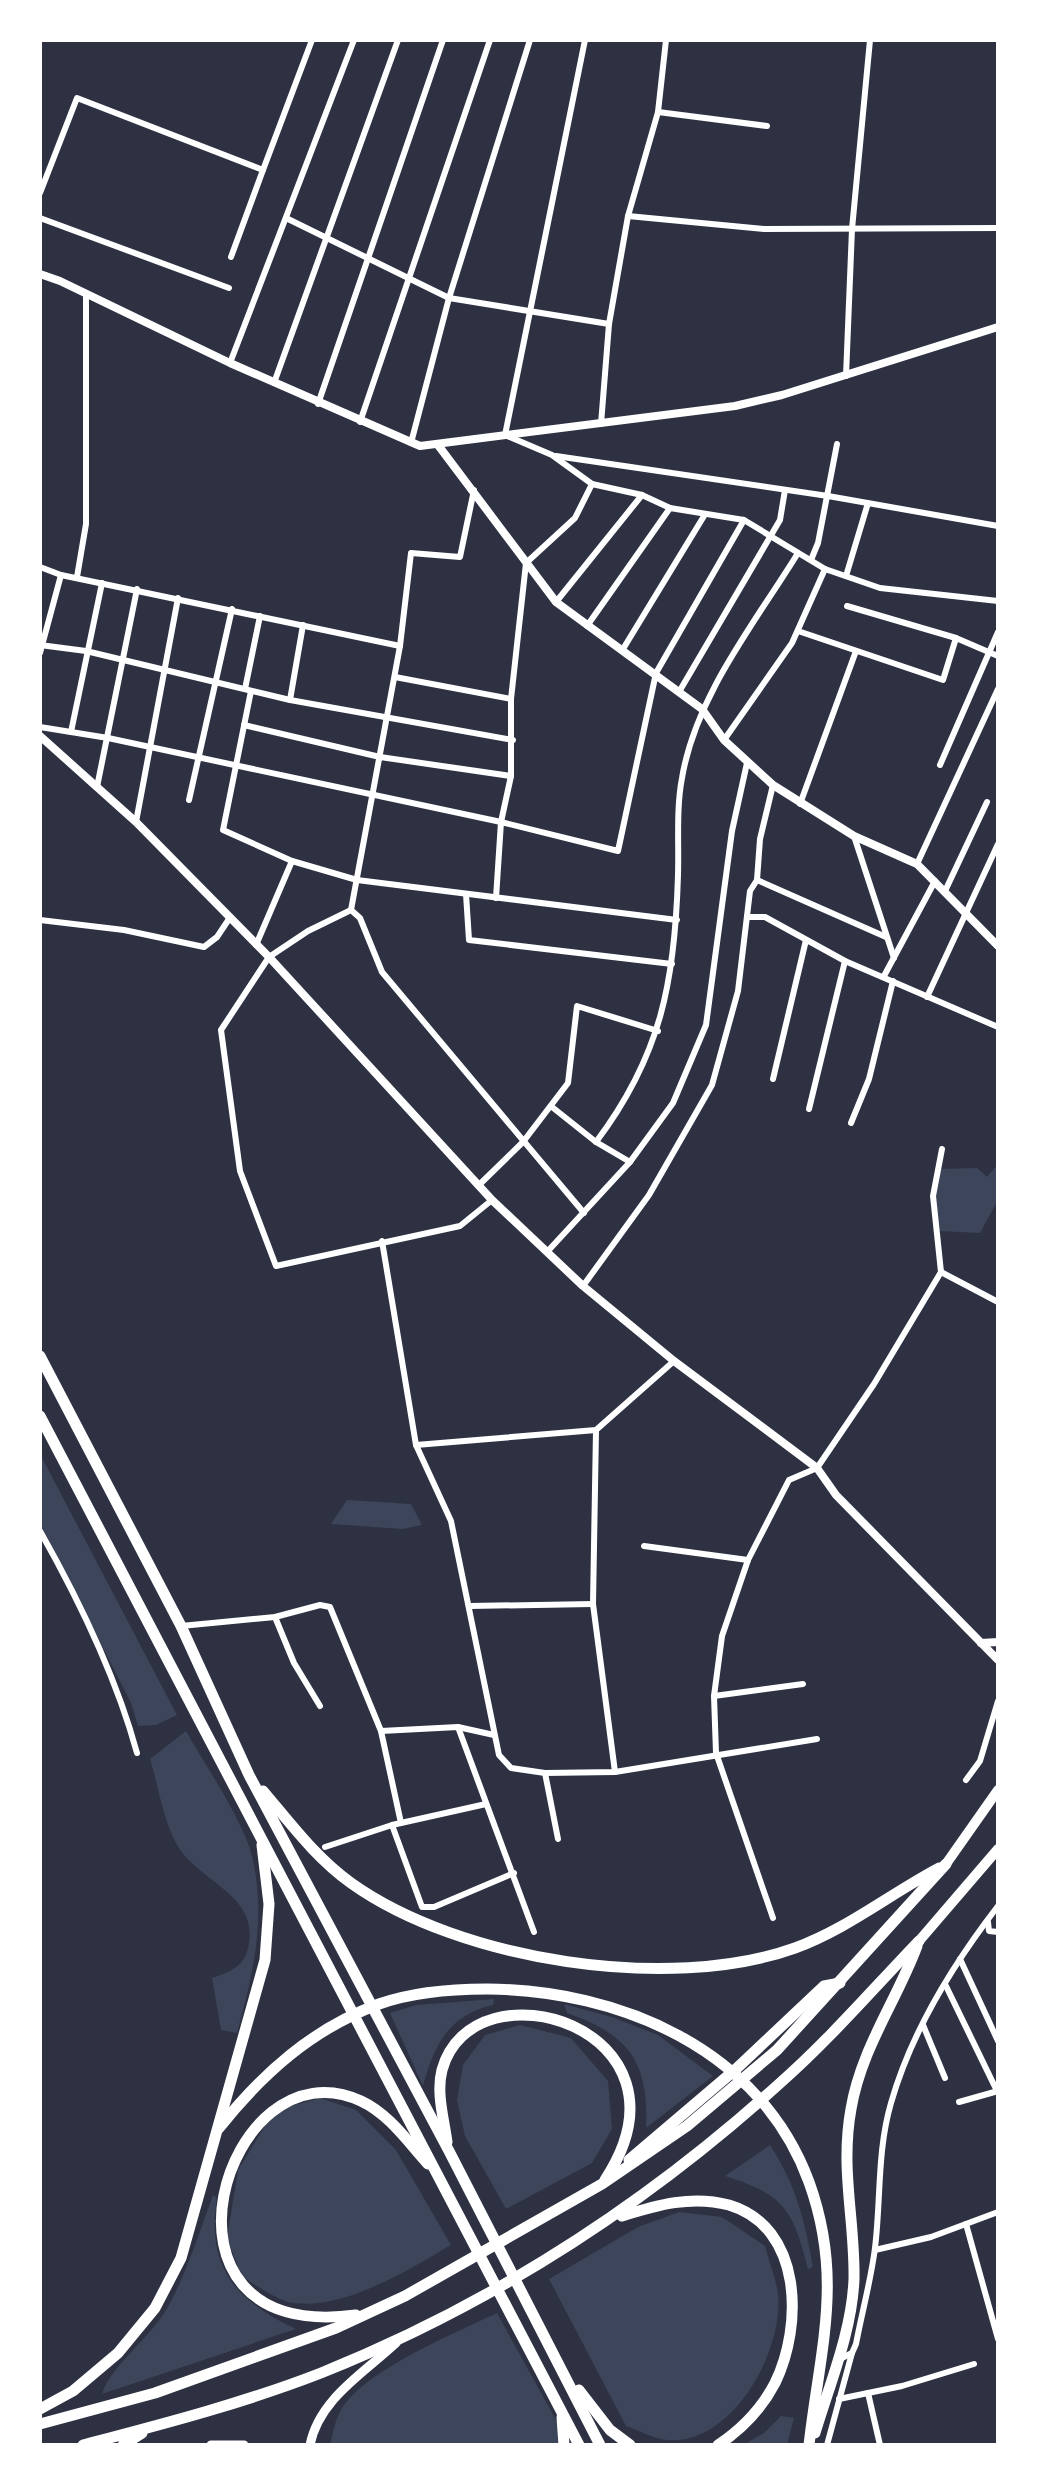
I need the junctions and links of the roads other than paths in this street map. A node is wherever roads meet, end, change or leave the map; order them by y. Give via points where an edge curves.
1 (312, 40) edge
2 (354, 40) edge
3 (398, 40) edge
4 (443, 40) edge
5 (490, 40) edge
6 (530, 40) edge
7 (585, 40) edge
8 (666, 40) edge
9 (870, 40) edge
10 (658, 112) junction
11 (767, 126) dead end
12 (263, 170) junction
13 (40, 193) edge
14 (628, 216) junction
15 (40, 218) edge
16 (286, 218) junction
17 (998, 228) edge
18 (852, 229) junction
19 (326, 239) junction
20 (366, 256) junction
21 (231, 257) dead end
22 (40, 274) edge
23 (407, 277) junction
24 (229, 288) dead end
25 (86, 293) junction
26 (449, 298) junction
27 (527, 311) junction
28 (609, 324) junction
29 (998, 327) edge
30 (230, 363) junction
31 (846, 376) junction
32 (274, 383) junction
33 (318, 404) junction
34 (360, 422) junction
35 (601, 424) junction
36 (505, 435) junction
37 (411, 444) junction
38 (837, 444) dead end
39 (438, 445) junction
40 (552, 455) junction
41 (592, 484) junction
42 (474, 490) junction
43 (785, 490) junction
44 (642, 495) junction
45 (828, 496) junction
46 (868, 503) junction
47 (670, 508) junction
48 (704, 516) junction
49 (744, 520) junction
50 (998, 526) edge
51 (771, 536) junction
52 (798, 553) junction
53 (811, 560) junction
54 (526, 563) junction
55 (40, 567) edge
56 (825, 569) junction
57 (61, 575) junction
58 (846, 576) junction
59 (77, 577) junction
60 (102, 583) junction
61 (137, 589) junction
62 (178, 598) junction
63 (998, 601) edge
64 (556, 602) junction
65 (847, 606) dead end
66 (232, 609) junction
67 (260, 616) junction
68 (303, 625) junction
69 (587, 626) junction
70 (798, 631) junction
71 (998, 632) edge
72 (956, 638) junction
73 (400, 646) junction
74 (40, 648) edge
75 (623, 649) junction
76 (86, 651) junction
77 (856, 651) junction
78 (990, 652) junction
79 (998, 656) edge
80 (123, 660) junction
81 (164, 670) junction
82 (656, 673) junction
83 (395, 677) junction
84 (214, 684) junction
85 (998, 689) edge
86 (248, 690) junction
87 (679, 692) junction
88 (511, 699) junction
89 (290, 700) junction
90 (702, 709) junction
91 (387, 715) junction
92 (244, 725) junction
93 (40, 727) edge
94 (71, 732) junction
95 (40, 736) edge
96 (108, 738) junction
97 (513, 740) junction
98 (724, 740) junction
99 (148, 747) junction
100 (380, 757) junction
101 (197, 760) junction
102 (747, 763) junction
103 (940, 765) dead end
104 (235, 766) junction
105 (511, 776) junction
106 (773, 785) junction
107 (97, 787) junction
108 (372, 796) junction
109 (189, 800) dead end
110 (987, 802) dead end
111 (800, 804) junction
112 (136, 822) junction
113 (501, 822) junction
114 (854, 836) junction
115 (998, 844) edge
116 (292, 861) junction
117 (917, 864) junction
118 (357, 880) junction
119 (757, 880) junction
120 (936, 880) junction
121 (946, 889) junction
122 (466, 894) junction
123 (496, 898) junction
124 (351, 910) junction
125 (966, 911) junction
126 (747, 917) junction
127 (229, 919) junction
128 (40, 920) edge
129 (677, 920) junction
130 (886, 937) junction
131 (806, 940) junction
132 (256, 945) junction
133 (998, 946) edge
134 (269, 957) junction
135 (894, 958) junction
136 (845, 961) junction
137 (672, 964) junction
138 (884, 976) junction
139 (893, 981) junction
140 (927, 997) junction
141 (998, 1027) edge
142 (658, 1031) junction
143 (773, 1079) dead end
144 (552, 1107) junction
145 (809, 1109) dead end
146 (851, 1123) dead end
147 (523, 1142) junction
148 (596, 1142) junction
149 (942, 1149) dead end
150 (630, 1162) junction
151 (480, 1184) junction
152 (492, 1200) junction
153 (584, 1213) junction
154 (382, 1241) junction
155 (547, 1252) junction
156 (941, 1272) junction
157 (583, 1286) junction
158 (998, 1302) edge
159 (40, 1356) edge
160 (674, 1361) junction
161 (40, 1416) edge
162 (596, 1430) junction
163 (416, 1445) junction
164 (817, 1468) junction
165 (40, 1531) edge
166 (644, 1546) dead end
167 (748, 1560) junction
168 (593, 1604) junction
169 (470, 1606) junction
170 (275, 1617) junction
171 (181, 1626) junction
172 (998, 1642) edge
173 (981, 1643) junction
174 (998, 1660) edge
175 (803, 1684) dead end
176 (714, 1696) junction
177 (998, 1701) edge
178 (320, 1706) dead end
179 (458, 1727) junction
180 (381, 1731) junction
181 (494, 1735) junction
182 (817, 1739) dead end
183 (137, 1753) dead end
184 (716, 1753) junction
185 (615, 1772) junction
186 (545, 1773) junction
187 (249, 1775) junction
188 (966, 1780) dead end
189 (998, 1790) edge
190 (486, 1804) junction
191 (401, 1823) junction
192 (392, 1825) junction
193 (257, 1829) junction
194 (558, 1839) dead end
195 (325, 1847) dead end
196 (998, 1849) edge
197 (998, 1861) edge
198 (946, 1864) junction
199 (514, 1873) junction
200 (978, 1875) junction
201 (998, 1906) edge
202 (773, 1918) dead end
203 (988, 1918) junction
204 (534, 1932) dead end
205 (998, 1932) edge
206 (919, 1941) junction
207 (960, 1959) junction
208 (840, 1983) junction
209 (946, 1986) junction
210 (923, 2025) junction
211 (998, 2041) edge
212 (945, 2078) dead end
213 (997, 2091) edge
214 (959, 2102) dead end
215 (219, 2128) junction
216 (449, 2151) junction
217 (619, 2173) junction
218 (441, 2179) junction
219 (602, 2184) junction
220 (998, 2212) edge
221 (613, 2218) junction
222 (966, 2224) junction
223 (875, 2250) junction
224 (373, 2313) junction
225 (402, 2337) junction
226 (998, 2339) edge
227 (852, 2353) junction
228 (837, 2360) junction
229 (974, 2364) dead end
230 (562, 2368) junction
231 (868, 2393) junction
232 (839, 2399) junction
233 (40, 2409) edge
234 (561, 2412) junction
235 (40, 2424) edge
236 (149, 2428) junction
237 (83, 2445) edge
238 (123, 2445) edge
239 (211, 2445) edge
240 (244, 2445) edge
241 (310, 2445) edge
242 (564, 2445) edge
243 (579, 2445) edge
244 (600, 2445) edge
245 (630, 2445) edge
246 (718, 2445) edge
247 (810, 2445) edge
248 (827, 2445) edge
249 (880, 2445) edge

1 - 12 street
2 - 16 street
3 - 19 street
4 - 20 street
5 - 23 street
6 - 26 street
7 - 27 street
8 - 10 street
9 - 18 street
10 - 11 street
10 - 14 street
12 - 13 street via 77,98
12 - 21 street
14 - 18 street via 764,229
14 - 28 street
15 - 24 street
16 - 19 street
16 - 30 street
17 - 18 street
18 - 31 street
19 - 20 street
19 - 32 street
20 - 23 street
20 - 33 street
22 - 25 main road
23 - 26 street
23 - 34 street
25 - 30 main road
25 - 59 street via 86,524
26 - 27 street
26 - 37 street
27 - 28 street
27 - 36 street
28 - 35 street
29 - 31 main road
30 - 32 main road
31 - 35 main road via 735,406
32 - 33 main road
33 - 34 main road
34 - 37 main road
35 - 36 main road
36 - 39 main road
36 - 40 street
37 - 39 main road
38 - 45 street
39 - 42 main road
40 - 41 street
40 - 43 street
41 - 44 street
41 - 54 street via 575,518
42 - 54 main road
42 - 73 street via 460,557 411,553
43 - 45 street
43 - 51 street
44 - 47 street
44 - 64 street
45 - 46 street
45 - 53 street
46 - 50 street
46 - 58 street
47 - 48 street
47 - 69 street
48 - 49 street
48 - 75 street
49 - 51 street
49 - 82 street
51 - 52 street
51 - 87 street
52 - 53 street
52 - 90 street
53 - 56 street
54 - 64 main road
54 - 88 street
55 - 57 street
56 - 58 street
56 - 70 street
57 - 59 street
57 - 74 street
58 - 63 street via 908,593
59 - 60 street
60 - 61 street
60 - 76 street
61 - 62 street
61 - 80 street
62 - 66 street
62 - 81 street
64 - 69 main road
65 - 72 street
66 - 67 street
66 - 84 street
67 - 68 street
67 - 86 street
68 - 73 street
68 - 89 street
69 - 75 main road
70 - 77 street
70 - 98 street
71 - 78 street
72 - 77 street via 943,680
72 - 78 street
73 - 83 street
74 - 76 street
75 - 82 main road
76 - 80 street
76 - 94 street
77 - 111 street
78 - 79 street
78 - 103 street
80 - 81 street
80 - 96 street
81 - 84 street
81 - 99 street
82 - 87 main road
82 - 113 street via 618,851
83 - 88 street
83 - 91 street
84 - 86 street
84 - 101 street
85 - 117 street
86 - 89 street
86 - 92 street
87 - 90 main road
88 - 97 street
89 - 91 street
90 - 98 main road
90 - 129 street via 682,779
91 - 97 street
91 - 100 street
92 - 100 street
92 - 104 street
93 - 94 street
94 - 96 street
95 - 107 main road
96 - 99 street
96 - 107 street
97 - 105 street
98 - 102 main road
99 - 101 street
99 - 112 street
100 - 105 street
100 - 108 street
101 - 104 street
101 - 109 street
102 - 106 main road
102 - 150 street via 732,831 706,1025 673,1103
104 - 108 street
104 - 116 street via 223,830
105 - 113 street
106 - 111 main road
106 - 119 street
107 - 112 main road
108 - 113 street
108 - 118 street
110 - 121 street
111 - 114 main road
112 - 127 main road
113 - 123 street
114 - 117 main road
114 - 130 street
115 - 125 street
116 - 118 street
116 - 132 street
117 - 120 main road
118 - 122 street
118 - 124 street
119 - 126 street
119 - 130 street
120 - 121 main road
120 - 135 street
121 - 125 main road
122 - 123 street
122 - 137 street via 469,940
123 - 129 street
124 - 134 street
124 - 147 street via 360,918 382,972
125 - 133 main road
125 - 140 street
126 - 131 street via 765,917
126 - 157 street via 738,991 712,1085 649,1195
127 - 128 street via 204,947
127 - 132 main road
129 - 137 street
130 - 135 street
131 - 136 street
131 - 143 street
132 - 134 main road
134 - 151 main road
134 - 154 street via 221,1030 240,1171 276,1266
135 - 138 street
136 - 138 street
136 - 145 street
137 - 142 street
138 - 139 street
139 - 140 street
139 - 146 street via 869,1079
140 - 141 street
142 - 144 street via 577,1006 568,1083
142 - 148 street via 619,1112
144 - 147 street
144 - 148 street
147 - 151 street
147 - 153 street
148 - 150 street
149 - 156 street via 933,1196
150 - 153 street
151 - 152 main road
152 - 154 street via 460,1226
152 - 155 main road
153 - 155 street
154 - 163 street
155 - 157 main road
156 - 158 street
156 - 164 street
157 - 160 main road
159 - 171 highway
160 - 162 street
160 - 164 main road
161 - 193 highway
162 - 163 street
162 - 168 street
163 - 169 street via 451,1521
164 - 167 street via 789,1480
164 - 173 main road via 836,1495
165 - 183 street via 126,1714
166 - 167 street
167 - 176 street via 722,1636
168 - 169 street
168 - 185 street
169 - 181 street
170 - 171 street
170 - 178 street
170 - 180 street via 330,1607
171 - 187 highway
172 - 173 main road
173 - 174 main road
175 - 176 street
176 - 184 street
177 - 188 street via 980,1761
179 - 180 street
179 - 181 street
179 - 190 street
180 - 191 street
181 - 186 street via 499,1755 511,1768
182 - 184 street
184 - 185 street
184 - 202 street
185 - 186 street
186 - 194 street
187 - 198 highway via 318,1856 390,1907 456,1934 588,1964 700,1967 775,1955 841,1928
187 - 216 highway
189 - 198 highway
190 - 191 street
190 - 199 street
191 - 192 street
192 - 195 street
192 - 199 street via 422,1907 434,1907
193 - 215 highway via 268,1885 268,1941
193 - 218 highway
196 - 200 highway
197 - 200 highway
198 - 208 highway
199 - 204 street
200 - 206 highway
201 - 203 street
203 - 205 street via 989,1931
203 - 207 street
206 - 221 highway via 797,2068
206 - 228 highway via 871,2040 851,2106 845,2174 854,2282
207 - 209 street
207 - 211 street
208 - 217 highway via 777,2050 713,2105
208 - 217 highway via 824,1986
209 - 210 street
209 - 213 street
210 - 212 street
210 - 223 street via 891,2102 879,2159
213 - 214 street
215 - 233 highway via 188,2241 155,2308 104,2367
215 - 247 highway via 278,2063 328,2028 401,1998 453,1990 557,1994 607,2005 688,2040 754,2094 781,2129 807,2179 827,2262 828,2318
216 - 219 highway via 440,2081 456,2043 470,2028 491,2019 551,2018 603,2048 630,2088 630,2130
216 - 230 highway
217 - 219 highway
218 - 224 highway via 372,2108 334,2094 301,2098 274,2111 259,2123 235,2160 220,2226 227,2258 243,2287 260,2301 303,2315
218 - 234 highway
219 - 224 highway
220 - 222 street
221 - 225 highway via 540,2264
221 - 246 highway via 660,2204 714,2202 761,2223 780,2248 792,2294 783,2364 756,2413
222 - 223 street
222 - 226 street
223 - 227 street
224 - 235 highway via 224,2370
225 - 236 highway via 280,2388
225 - 241 main road via 327,2406
227 - 228 street
227 - 232 street
228 - 247 highway
229 - 231 street
230 - 244 highway
230 - 245 highway via 610,2430
231 - 232 street
231 - 249 street
232 - 248 street
234 - 242 highway
234 - 243 highway
236 - 237 highway
236 - 238 highway
239 - 240 main road

